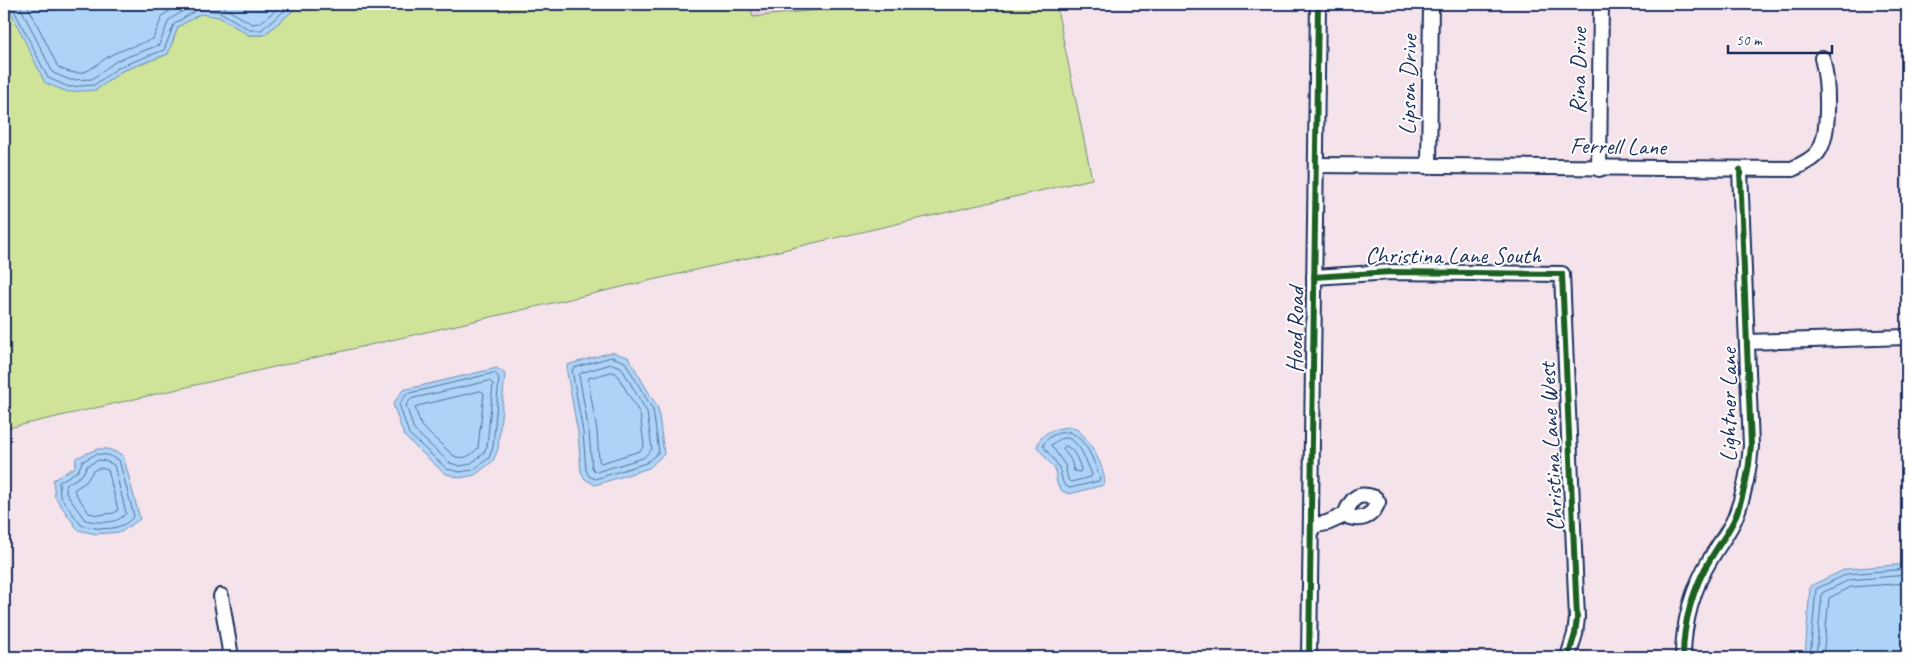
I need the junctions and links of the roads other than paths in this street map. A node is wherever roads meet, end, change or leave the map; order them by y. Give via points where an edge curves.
1 (1318, 4) edge
2 (1431, 4) edge
3 (1601, 4) edge
4 (1822, 58) dead end
5 (1316, 165) junction
6 (1429, 167) junction
7 (1599, 169) junction
8 (1740, 170) junction
9 (1562, 274) joint
10 (1314, 277) junction
11 (1907, 337) edge
12 (1747, 342) junction
13 (1344, 515) dead end
14 (1311, 526) junction
15 (221, 596) dead end
16 (231, 657) edge
17 (1309, 657) edge
18 (1568, 657) edge
19 (1683, 657) edge

1 - 5 street, Hood Road
2 - 6 street, Lipson Drive
3 - 7 street, Rina Drive
4 - 8 street, Ferrell Lane via 1826,76 1826,127 1818,152 1792,169
5 - 6 street, Ferrell Lane
5 - 10 street, Hood Road
6 - 7 street, Ferrell Lane
7 - 8 street, Ferrell Lane
8 - 12 street, Lightner Lane
9 - 10 street, Christina Lane South via 1391,272
9 - 18 street, Christina Lane West via 1577,618
10 - 14 street, Hood Road
11 - 12 street
12 - 19 street, Lightner Lane via 1751,446 1745,486 1735,518 1695,591 1686,624
13 - 14 street
14 - 17 street, Hood Road
15 - 16 street

